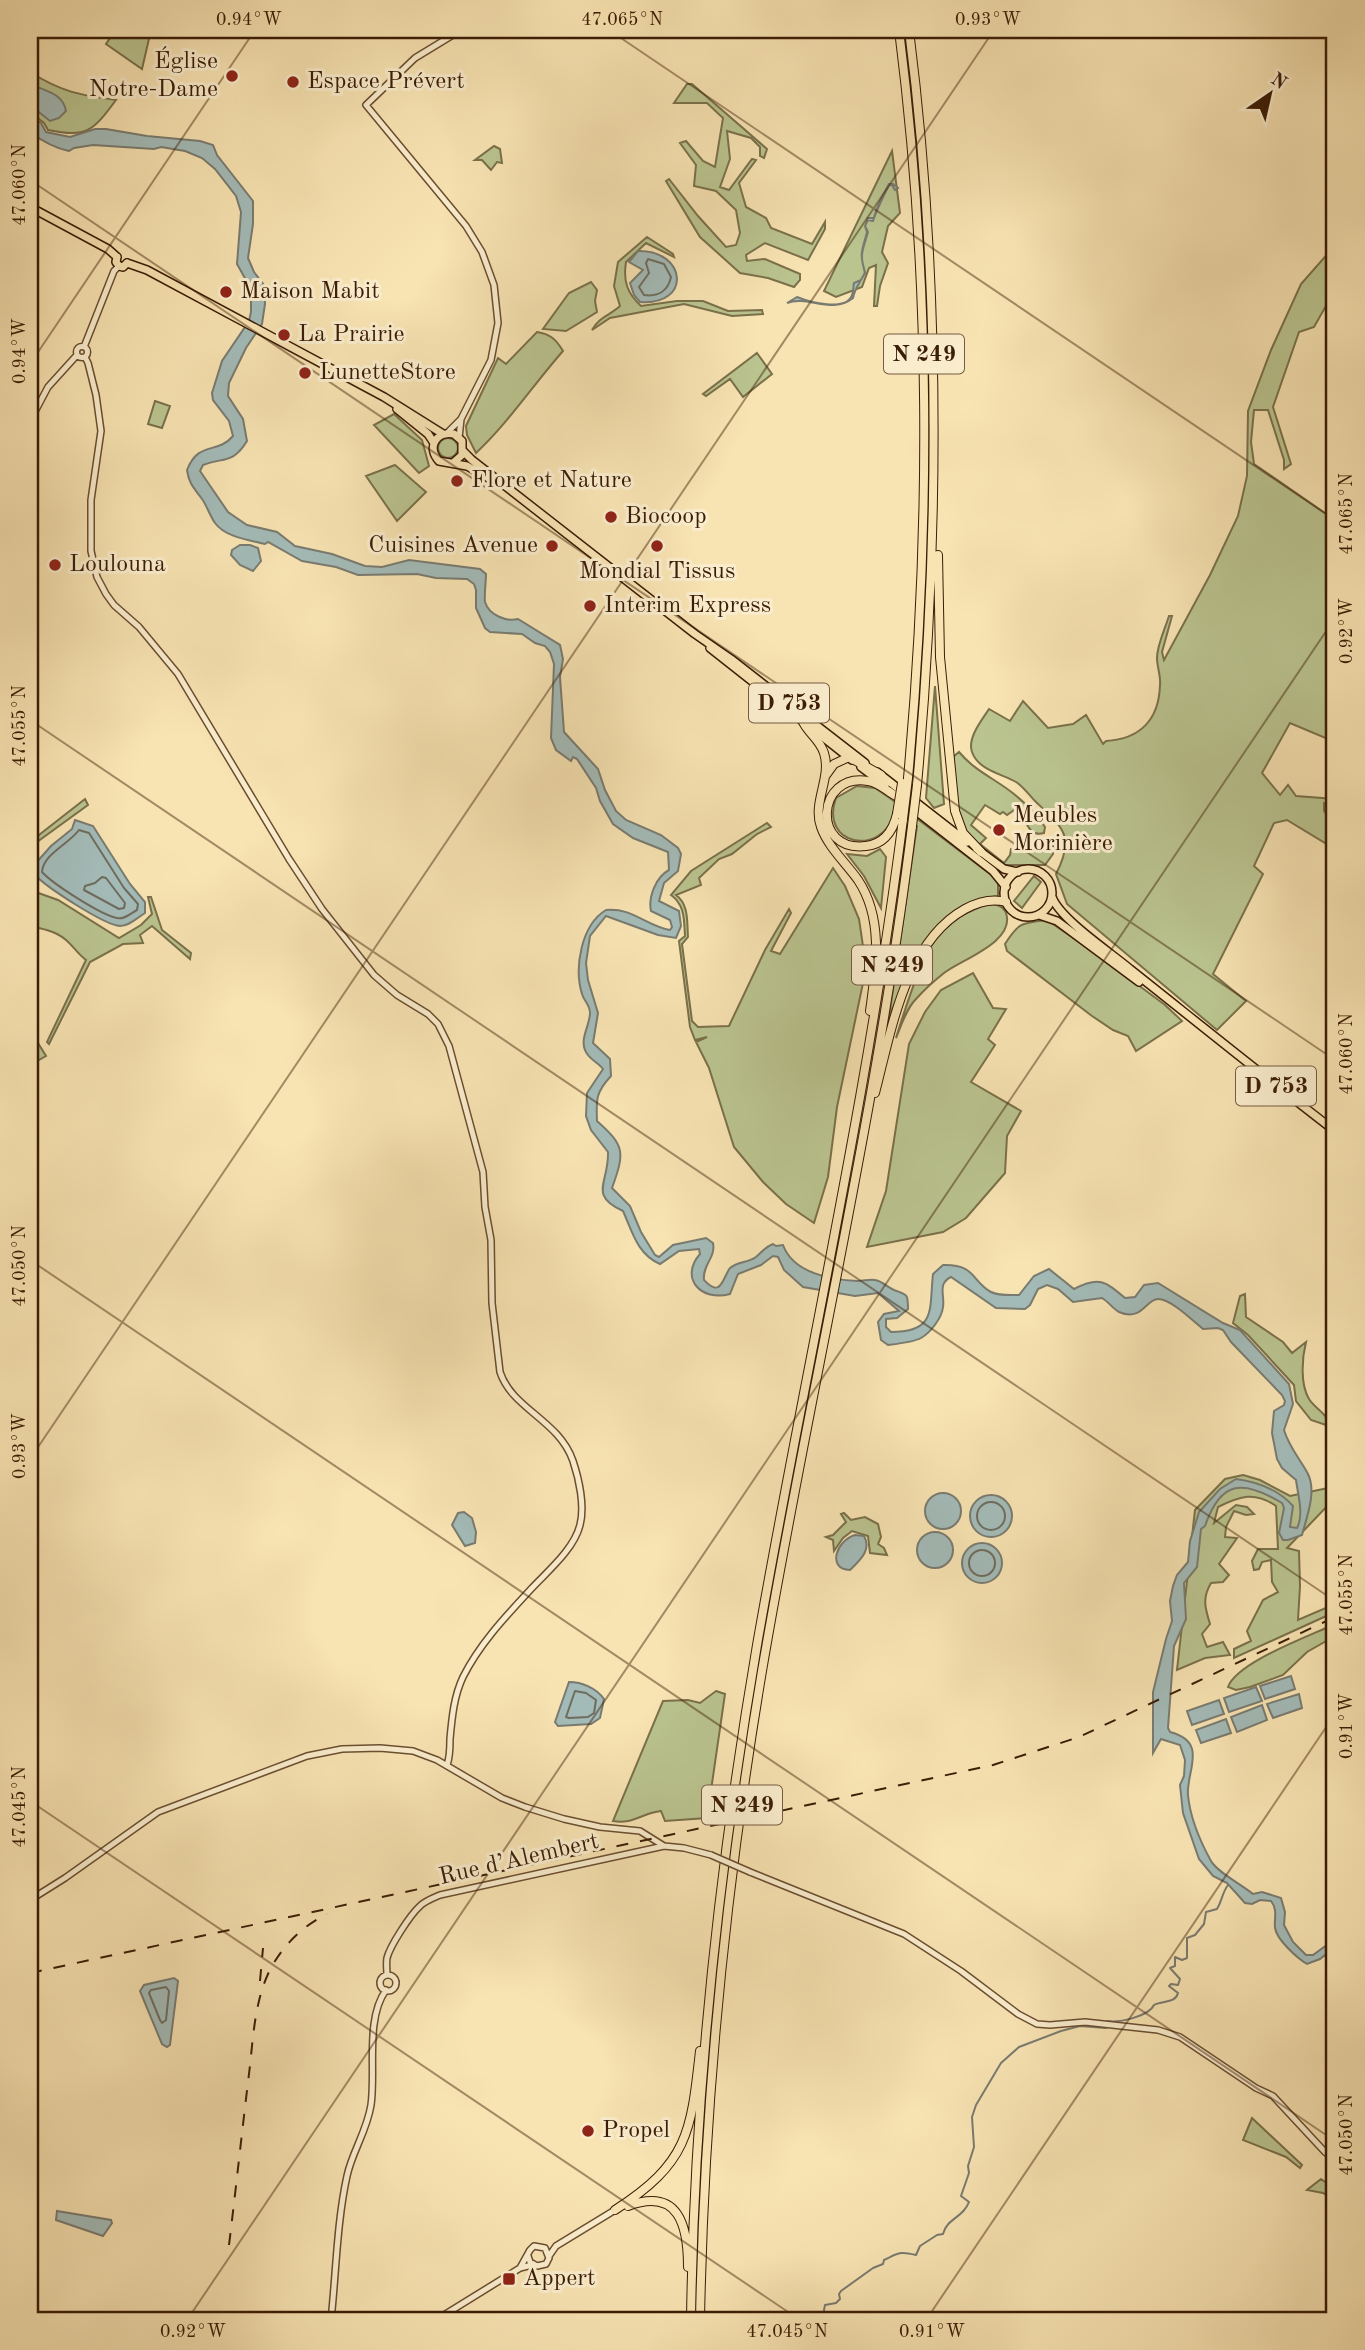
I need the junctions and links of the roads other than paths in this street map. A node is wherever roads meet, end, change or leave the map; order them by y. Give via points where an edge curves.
1 (461, 30) edge
2 (899, 30) edge
3 (909, 30) edge
4 (30, 207) edge
5 (117, 257) junction
6 (127, 263) junction
7 (118, 266) junction
8 (84, 347) junction
9 (77, 355) junction
10 (85, 357) junction
11 (371, 391) junction
12 (461, 419) junction
13 (30, 421) edge
14 (445, 433) junction
15 (459, 438) junction
16 (434, 443) junction
17 (463, 451) junction
18 (453, 463) junction
19 (516, 495) junction
20 (934, 521) junction
21 (695, 634) junction
22 (727, 663) junction
23 (778, 695) junction
24 (803, 722) junction
25 (849, 757) junction
26 (825, 775) junction
27 (881, 775) junction
28 (896, 796) junction
29 (900, 817) junction
30 (981, 852) junction
31 (1018, 872) junction
32 (1006, 887) junction
33 (1052, 897) junction
34 (1006, 902) junction
35 (1039, 915) junction
36 (1182, 1012) junction
37 (865, 1066) junction
38 (869, 1104) junction
39 (1335, 1131) edge
40 (832, 1274) junction
41 (447, 1765) junction
42 (664, 1846) junction
43 (30, 1900) edge
44 (387, 1975) junction
45 (386, 1990) junction
46 (707, 2025) junction
47 (1335, 2160) edge
48 (615, 2210) junction
49 (556, 2246) junction
50 (545, 2248) junction
51 (528, 2256) junction
52 (549, 2256) junction
53 (532, 2265) junction
54 (520, 2269) junction
55 (692, 2302) junction
56 (331, 2320) edge
57 (436, 2320) edge
58 (691, 2320) edge
59 (700, 2320) edge

1 - 12 street via 415,58 366,105 467,226 494,285 498,314 493,352
2 - 29 highway, N 249, bridge via 915,174 925,379 917,669
3 - 20 highway, N 249 via 931,281
4 - 5 main road
5 - 6 main road via 125,256
5 - 7 main road
6 - 7 main road
6 - 11 main road
7 - 8 street
8 - 9 street
8 - 10 street
9 - 10 street
9 - 13 street via 48,387
10 - 41 street via 101,431 91,500 91,551 97,578 114,605 178,674 322,909 374,975 428,1014 443,1032 483,1172 503,1382 563,1440 578,1475 581,1514 575,1537 491,1634 466,1672 453,1710
11 - 14 main road
11 - 16 main road via 423,429
12 - 14 street
12 - 15 street
14 - 15 main road
14 - 16 main road
15 - 17 main road
16 - 18 main road via 436,458
17 - 18 main road
17 - 19 main road, D 753
18 - 19 main road, D 753 via 467,466
19 - 21 main road, D 753
20 - 30 highway, N 249 via 939,530 940,657 955,811 963,833
20 - 38 highway, N 249, bridge via 917,785
21 - 22 main road, D 753
21 - 23 main road, D 753
22 - 23 main road
22 - 24 main road, D 753
23 - 27 main road, D 753
24 - 25 main road, D 753
24 - 26 highway, N 249 via 821,745
25 - 26 highway via 839,760
25 - 27 highway
25 - 28 main road, D 753
26 - 37 highway, N 249 via 821,828 866,894 875,925
27 - 30 main road, D 753
28 - 29 highway, N 249 via 869,781 845,783 830,800 827,822 838,840 855,847 885,838
28 - 32 main road, D 753 via 993,871
29 - 37 highway, N 249 via 884,958
30 - 31 main road, D 753 via 1004,869
31 - 32 main road
31 - 33 main road via 1031,870 1043,875
32 - 34 main road
33 - 35 main road
33 - 36 main road, D 753 via 1064,915
34 - 35 main road via 1017,914
34 - 38 highway, N 249 via 979,903 936,932 900,1000
35 - 36 main road, D 753 via 1057,921
36 - 39 main road, D 753
37 - 40 highway, N 249
38 - 40 highway, N 249
40 - 46 highway, N 249 via 823,1295 743,1729
40 - 59 highway, N 249 via 832,1297 762,1670 740,1816 710,2093
41 - 42 street via 525,1807 588,1825 640,1831
41 - 43 street via 396,1748 342,1749 307,1756 158,1812
42 - 44 street, Rue d’Alembert via 429,1899 411,1916 391,1949
42 - 47 street, bridge via 712,1856 904,1934 1037,2024 1086,2022 1158,2030 1180,2038 1273,2096
44 - 45 street via 381,1981
44 - 45 street via 396,1985
45 - 56 street via 376,2009 370,2111 345,2185
46 - 48 highway, N 249 via 692,2113 681,2146 656,2180
46 - 55 highway, N 249
48 - 49 street
48 - 55 highway, N 249 via 639,2201 656,2202 680,2217 686,2232
49 - 50 street
49 - 52 street
50 - 51 street via 534,2246
50 - 52 street
51 - 53 street
51 - 54 street
52 - 53 street via 543,2266
53 - 54 street
54 - 57 street
55 - 58 highway, N 249

